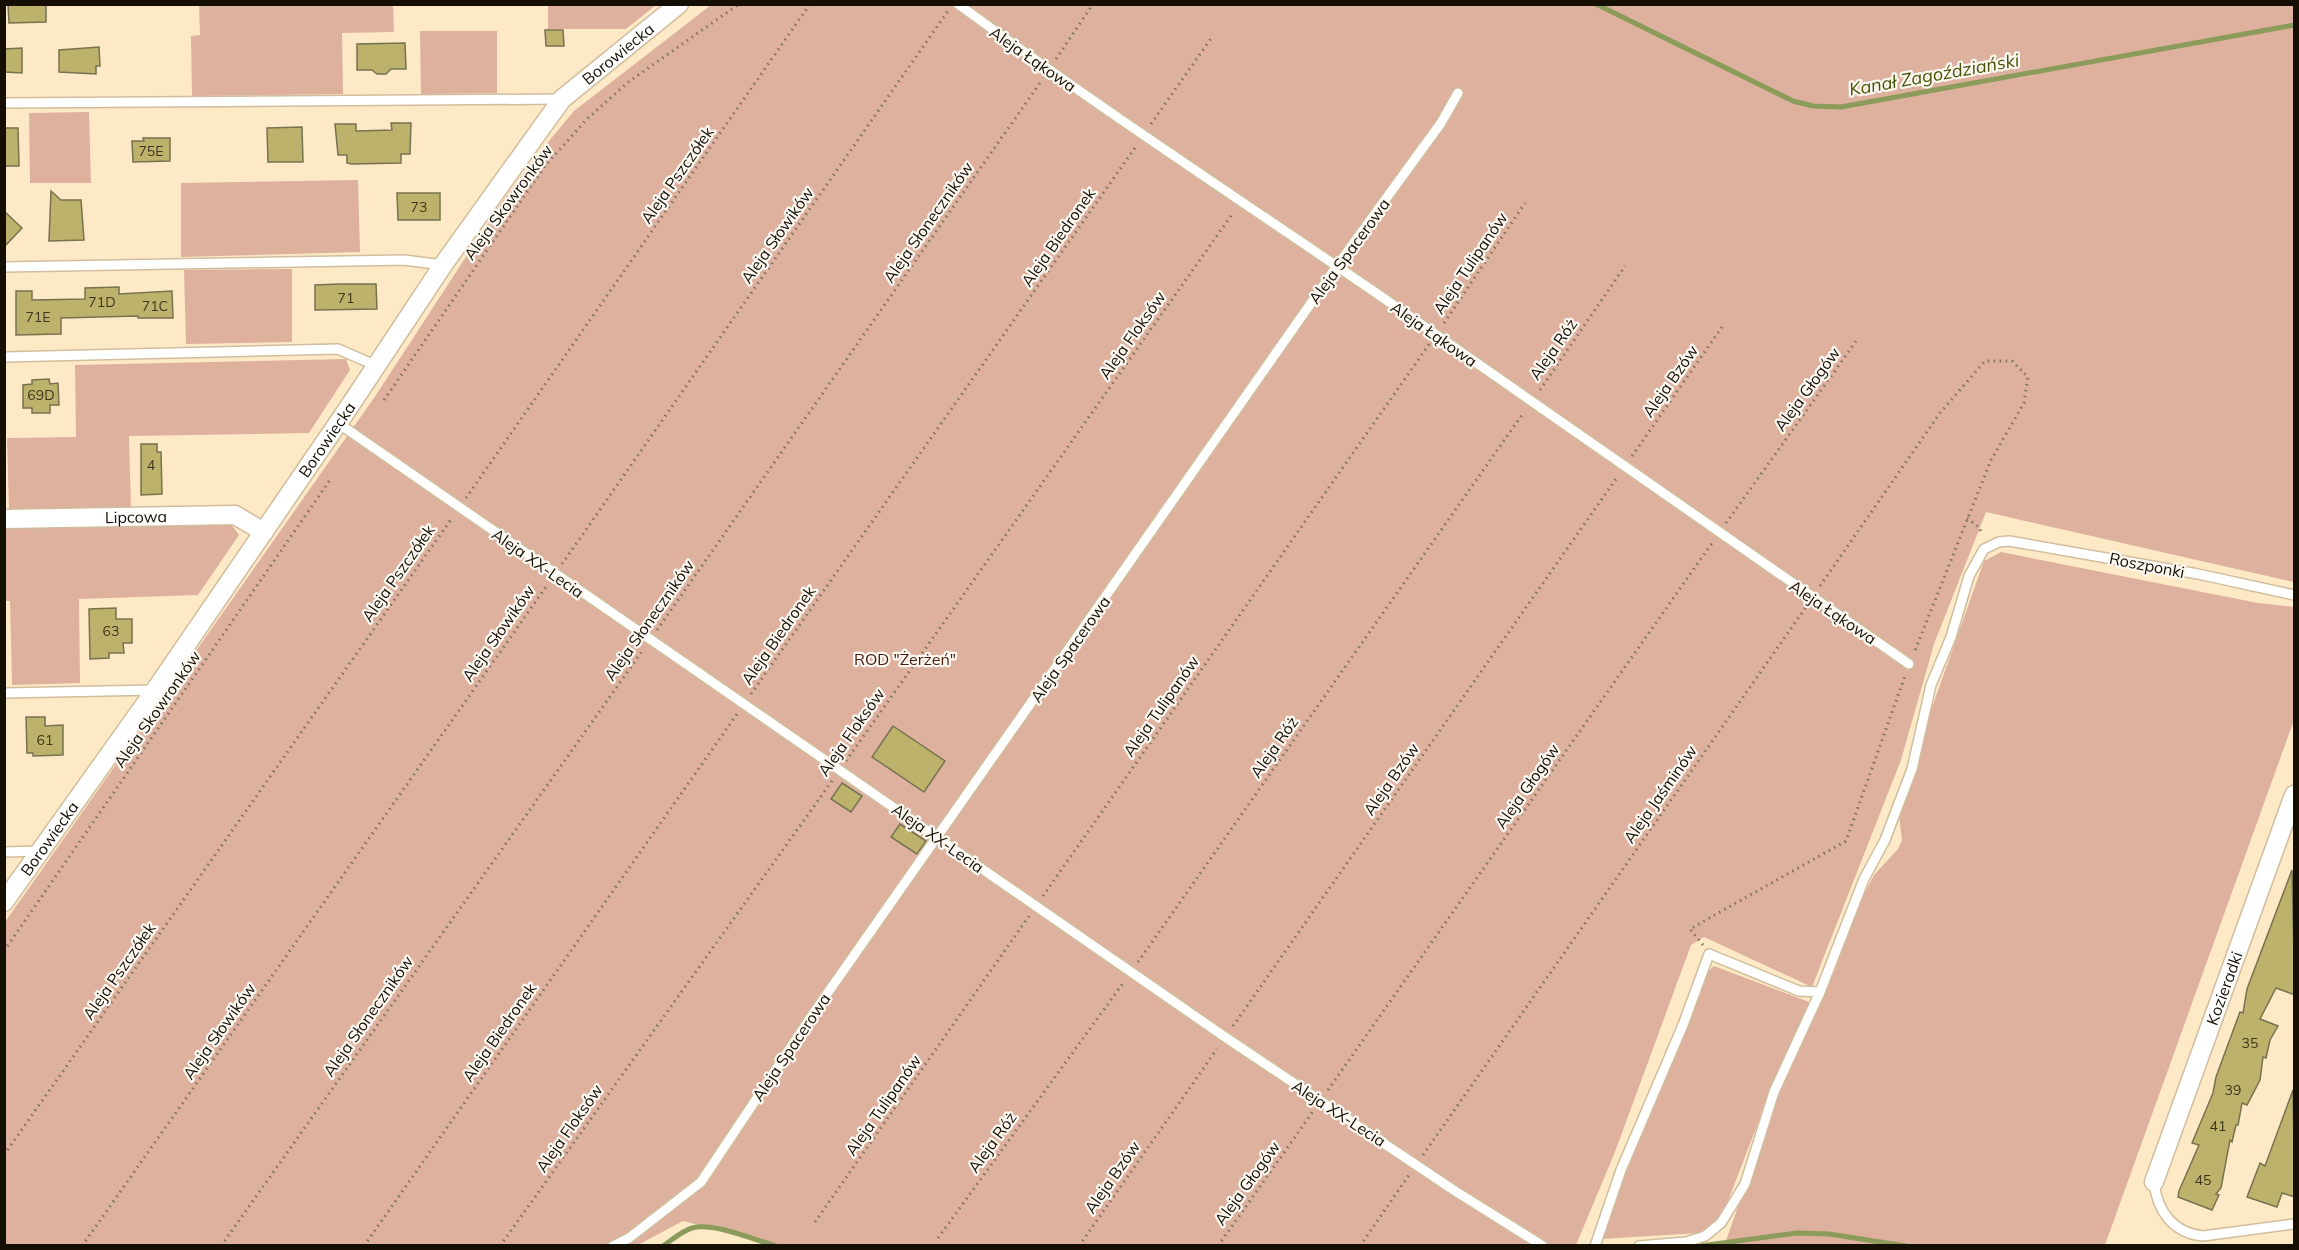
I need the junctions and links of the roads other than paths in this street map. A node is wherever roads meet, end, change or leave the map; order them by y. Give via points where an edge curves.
1 (679, 4) edge
2 (958, 4) edge
3 (1458, 93) dead end
4 (562, 99) junction
5 (4, 104) edge
6 (443, 265) junction
7 (1337, 266) junction
8 (4, 267) edge
9 (4, 357) edge
10 (377, 366) junction
11 (338, 423) junction
12 (4, 519) edge
13 (264, 532) junction
14 (2295, 595) edge
15 (1909, 664) road end
16 (156, 690) junction
17 (4, 693) edge
18 (2295, 795) edge
19 (936, 838) junction
20 (42, 851) junction
21 (4, 852) edge
22 (4, 902) edge
23 (1820, 992) junction
24 (2154, 1182) joint
25 (2295, 1224) edge
26 (631, 1242) edge
27 (613, 1245) edge
28 (1544, 1245) edge
29 (1595, 1245) edge
30 (1639, 1245) edge

1 - 4 street, Borowiecka
2 - 7 lane, Aleja Łąkowa via 1048,71
3 - 7 lane, Aleja Spacerowa via 1441,123
4 - 5 lane
4 - 6 street, Borowiecka
6 - 8 lane via 404,260
6 - 10 street, Borowiecka
7 - 15 lane, Aleja Łąkowa
7 - 19 lane, Aleja Spacerowa
9 - 10 lane via 338,349
10 - 11 street, Borowiecka
11 - 13 street, Borowiecka
11 - 19 lane, Aleja XX-Lecia
12 - 13 street, Lipcowa via 235,515
13 - 16 street, Borowiecka
14 - 23 lane, Roszponki via 2009,541 1984,549 1969,576 1951,637 1931,685 1912,769
16 - 17 lane
16 - 20 street, Borowiecka
18 - 24 street, Kozieradki
19 - 26 lane, Aleja Spacerowa via 702,1182
19 - 28 lane, Aleja XX-Lecia via 1455,1191
20 - 21 lane
20 - 22 street, Borowiecka
23 - 29 lane via 1799,991 1709,954 1621,1170
23 - 30 lane via 1774,1092 1745,1184 1722,1223 1705,1236 1686,1242
24 - 25 lane via 2155,1197 2168,1221 2188,1234 2203,1236
26 - 27 lane, Aleja Spacerowa

